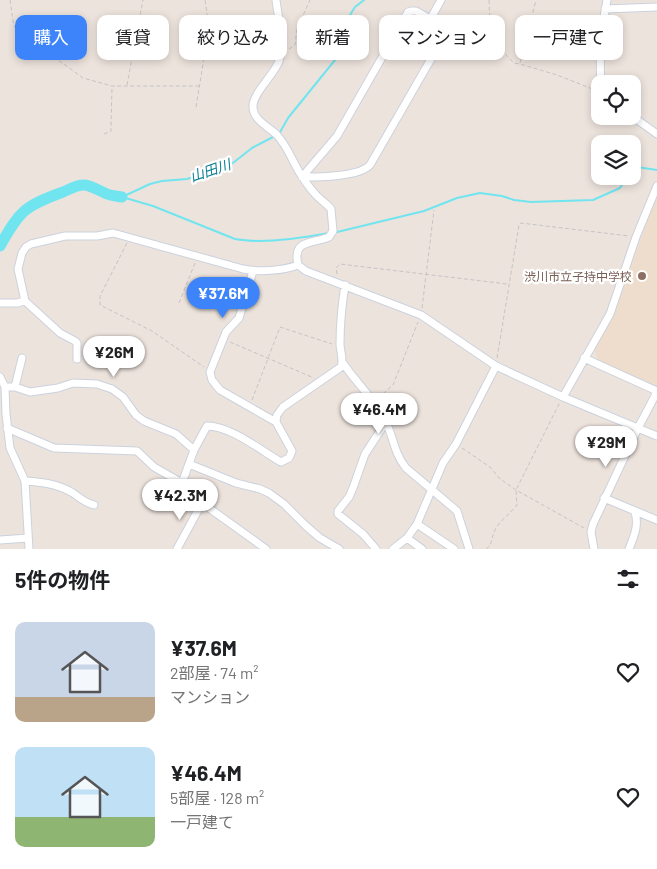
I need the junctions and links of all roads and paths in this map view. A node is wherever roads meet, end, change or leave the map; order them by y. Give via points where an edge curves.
1 (10, 0) edge
2 (143, 0) edge
3 (205, 0) edge
4 (276, 0) edge
5 (310, 0) edge
6 (441, 0) edge
7 (489, 0) edge
8 (536, 0) edge
9 (607, 0) edge
10 (657, 7) edge
11 (605, 9) junction
12 (277, 15) edge
13 (406, 15) edge
14 (424, 15) edge
15 (432, 15) edge
16 (287, 49) edge
17 (278, 60) edge
18 (381, 60) edge
19 (430, 60) edge
20 (520, 64) junction
21 (600, 75) edge
22 (112, 86) junction
23 (126, 86) junction
24 (200, 86) junction
25 (591, 89) edge
26 (196, 107) dead end
27 (641, 122) edge
28 (104, 134) dead end
29 (657, 134) edge
30 (302, 177) junction
31 (657, 186) edge
32 (130, 237) junction
33 (636, 237) junction
34 (198, 258) junction
35 (298, 265) junction
36 (253, 271) junction
37 (341, 284) junction
38 (508, 284) junction
39 (25, 301) junction
40 (0, 303) edge
41 (179, 304) dead end
42 (223, 339) junction
43 (340, 346) junction
44 (22, 358) dead end
45 (268, 358) junction
46 (584, 358) junction
47 (77, 359) dead end
48 (342, 363) junction
49 (496, 366) junction
50 (210, 372) junction
51 (0, 377) edge
52 (321, 381) junction
53 (5, 387) junction
54 (15, 387) junction
55 (657, 392) edge
56 (563, 397) junction
57 (249, 406) junction
58 (276, 422) junction
59 (386, 422) junction
60 (7, 428) junction
61 (638, 428) junction
62 (657, 436) edge
63 (456, 444) junction
64 (194, 450) junction
65 (189, 464) junction
66 (25, 481) junction
67 (182, 483) junction
68 (432, 488) junction
69 (516, 490) junction
70 (604, 498) junction
71 (202, 503) junction
72 (94, 505) dead end
73 (635, 512) junction
74 (657, 520) edge
75 (417, 524) junction
76 (590, 532) junction
77 (28, 538) junction
78 (407, 538) junction
79 (0, 540) edge
80 (29, 549) edge
81 (178, 549) edge
82 (266, 549) edge
83 (339, 549) edge
84 (376, 549) edge
85 (393, 549) edge
86 (422, 549) edge
87 (454, 549) edge
88 (469, 549) edge
89 (486, 549) edge
90 (594, 549) edge
91 (629, 549) edge

1 - 22 path via 18,34 83,78
2 - 23 path
3 - 24 path via 209,28
4 - 12 street
5 - 16 path via 297,29 295,45
6 - 15 street
7 - 20 path via 493,39 514,63
8 - 20 path
9 - 11 street
10 - 11 street
11 - 21 street via 600,32
13 - 14 street via 416,11
17 - 30 street via 252,105 256,116 287,147
18 - 30 street via 337,136
19 - 30 street via 370,165 361,171
20 - 25 path
22 - 23 path
22 - 28 path via 112,128
23 - 24 path
24 - 26 path
27 - 29 street
30 - 35 street via 331,209 331,234 299,248 296,254
31 - 33 street
32 - 34 street
32 - 39 street via 113,233 65,236 26,247 18,269
32 - 50 path via 100,296 100,305 152,331
33 - 38 path via 521,224
33 - 46 street via 610,314
34 - 36 street
34 - 41 path
35 - 36 street
35 - 37 street
36 - 42 street via 239,318
37 - 38 path via 336,268 340,264
37 - 43 street
37 - 49 street via 421,315
38 - 49 path
39 - 40 street
39 - 47 street via 60,333 77,343
42 - 45 path
42 - 50 street
43 - 45 path via 280,327
43 - 48 street
44 - 54 street
45 - 52 path
45 - 57 path
46 - 55 street
46 - 56 street
48 - 52 street
48 - 59 street
49 - 56 street
49 - 63 street
50 - 57 street via 220,390
51 - 53 street
52 - 58 street via 283,407
53 - 54 street
53 - 60 street
54 - 64 street via 30,392 73,383 97,384 112,389 124,397 144,421 176,434
55 - 61 street
56 - 61 street
56 - 69 path
57 - 58 street
58 - 64 street via 292,451 289,458 281,462 216,426 207,426
59 - 68 street via 401,461
59 - 84 street via 365,454 349,497 338,511 340,517 363,534
60 - 66 street via 10,448
60 - 67 street via 54,448 137,451 154,467
61 - 62 street
61 - 70 street
63 - 68 street
63 - 69 path via 490,466
64 - 65 street
65 - 67 street
65 - 83 street via 269,493 320,538
66 - 72 street via 60,486
66 - 77 street
67 - 71 street
68 - 75 street
68 - 88 street via 457,510
69 - 76 path
69 - 89 path via 517,505 501,521
70 - 73 street
70 - 76 street
71 - 81 street
71 - 82 street
73 - 74 street
73 - 91 street via 638,521
75 - 78 street
75 - 87 street
76 - 90 street
77 - 79 street
77 - 80 street
78 - 85 street
78 - 86 street

